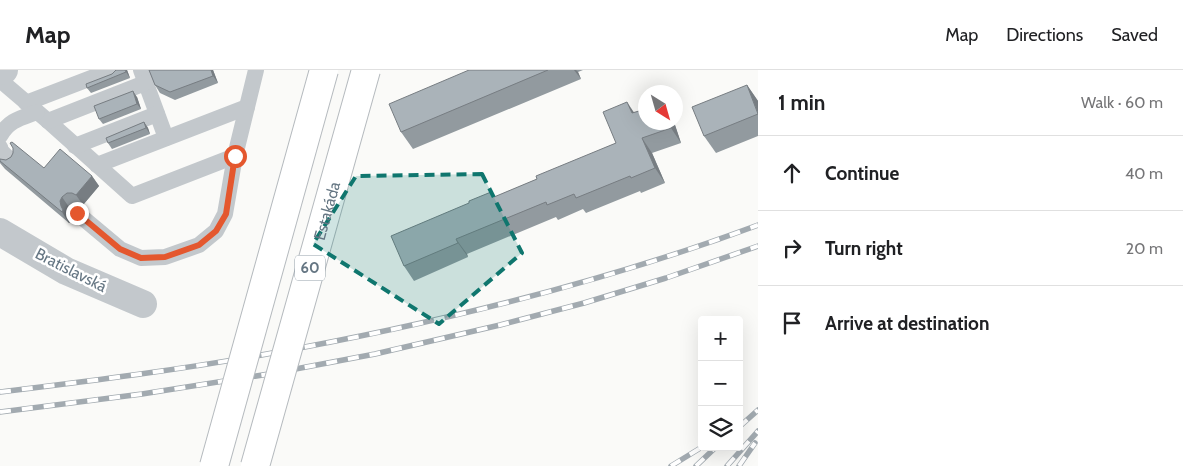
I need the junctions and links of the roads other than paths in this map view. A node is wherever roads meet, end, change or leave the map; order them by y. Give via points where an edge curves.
1 (4, 70) edge
2 (112, 70) edge
3 (256, 70) edge
4 (324, 70) edge
5 (366, 70) edge
6 (0, 72) edge
7 (143, 77) edge
8 (0, 80) edge
9 (247, 107) junction
10 (37, 112) junction
11 (157, 114) junction
12 (0, 136) edge
13 (166, 138) junction
14 (75, 146) junction
15 (0, 147) edge
16 (235, 156) junction
17 (11, 161) edge
18 (97, 165) junction
19 (77, 213) dead end
20 (0, 232) edge
21 (144, 304) dead end
22 (214, 466) edge
23 (255, 466) edge

1 - 6 street
2 - 10 lane
3 - 9 lane
4 - 22 main road, 60, bridge
5 - 23 main road, Estakáda / 60, bridge
7 - 10 lane
7 - 11 lane
8 - 10 lane
9 - 13 lane
9 - 16 lane
10 - 12 lane via 17,119 5,127
10 - 14 lane
11 - 13 lane
11 - 14 lane
13 - 18 lane
14 - 18 lane
15 - 17 lane
16 - 18 lane via 132,196
16 - 19 lane via 226,214 216,231 199,245 165,257 141,258 120,249
20 - 21 street, Bratislavská via 66,271

